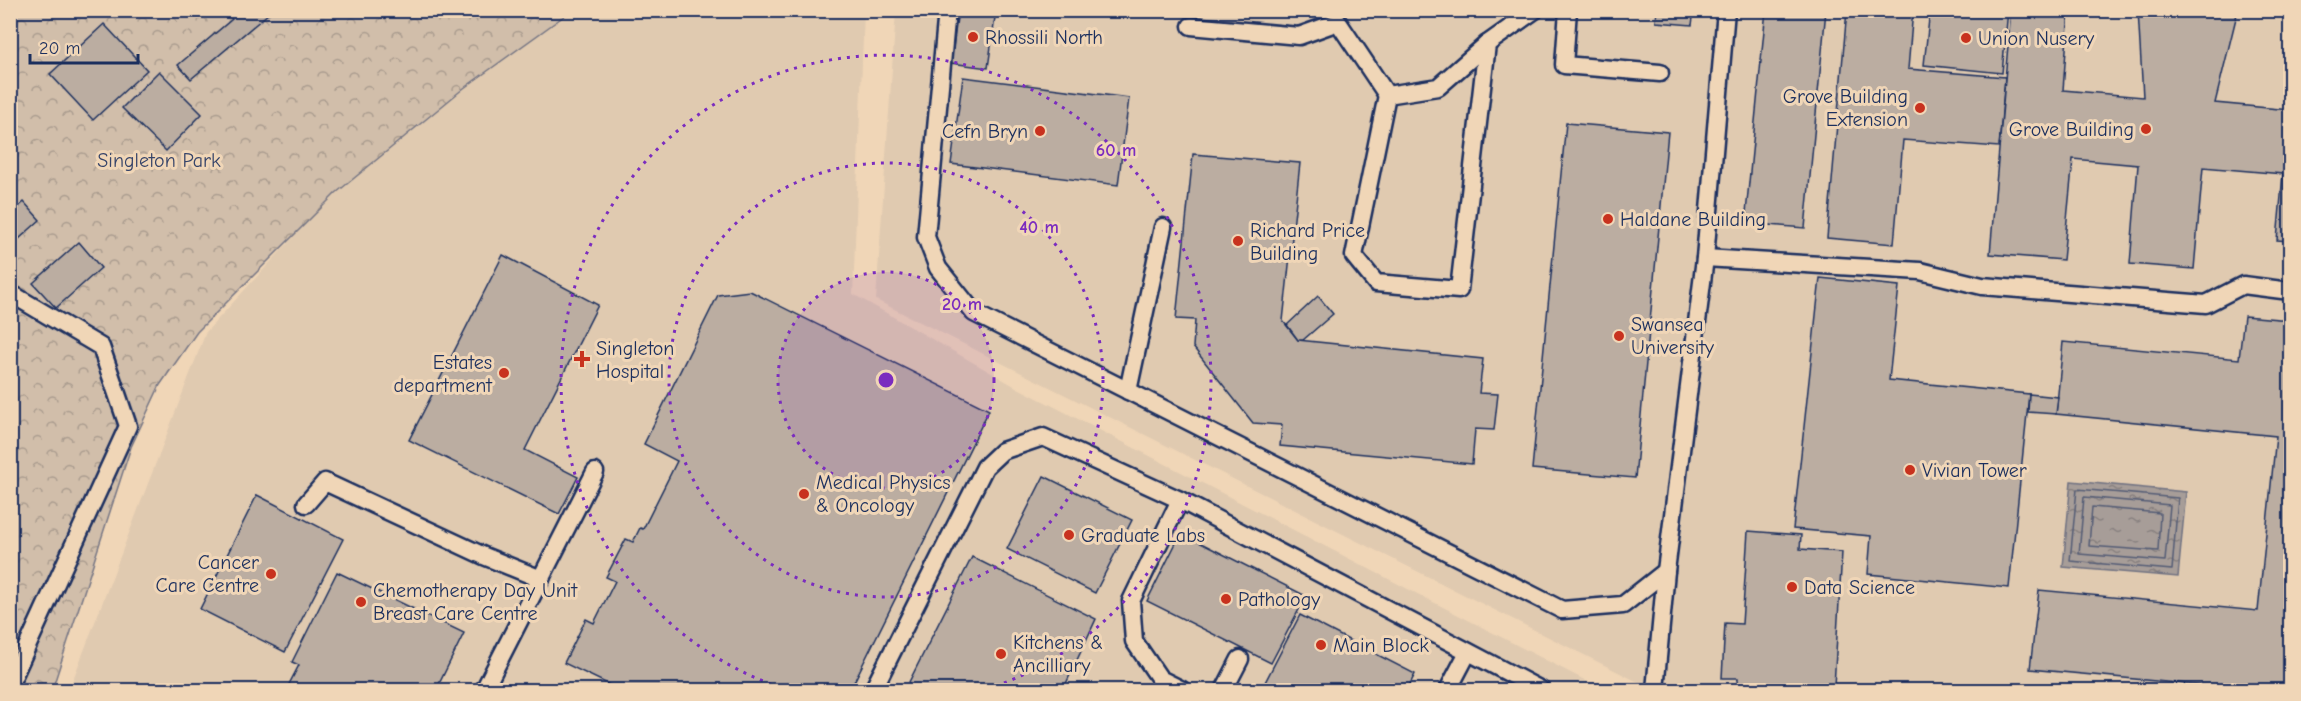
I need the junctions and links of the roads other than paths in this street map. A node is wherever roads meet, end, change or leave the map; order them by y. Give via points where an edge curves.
1 (947, 10) edge
2 (1535, 10) edge
3 (1568, 10) edge
4 (1726, 10) edge
5 (1191, 26) dead end
6 (1486, 44) junction
7 (1660, 73) dead end
8 (1388, 95) junction
9 (1163, 226) dead end
10 (1705, 258) junction
11 (2290, 291) edge
12 (10, 293) edge
13 (1128, 392) junction
14 (595, 472) dead end
15 (1180, 500) junction
16 (306, 504) dead end
17 (1666, 571) junction
18 (541, 579) junction
19 (1468, 652) junction
20 (1240, 659) dead end
21 (10, 684) edge
22 (484, 690) edge
23 (873, 690) edge
24 (1182, 690) edge
25 (1224, 690) edge
26 (1448, 690) edge
27 (1541, 690) edge
28 (1655, 690) edge

1 - 13 lane via 926,237 938,268 974,313
2 - 6 lane
3 - 7 lane via 1564,65
4 - 10 lane
5 - 8 lane via 1299,36 1338,22
6 - 8 lane via 1438,87
6 - 8 lane via 1459,290 1376,284 1354,256
9 - 13 lane
10 - 11 lane via 1920,272 1982,286 2206,304 2243,285
10 - 17 lane
12 - 21 lane via 101,347 128,426
13 - 17 lane via 1562,610 1623,605
14 - 18 lane
15 - 19 lane
15 - 23 lane via 1043,437 1002,452 985,467
15 - 24 lane via 1131,602 1134,641 1161,679
16 - 18 lane via 325,482
17 - 28 lane
18 - 22 lane
19 - 26 lane
19 - 27 lane
20 - 25 lane

